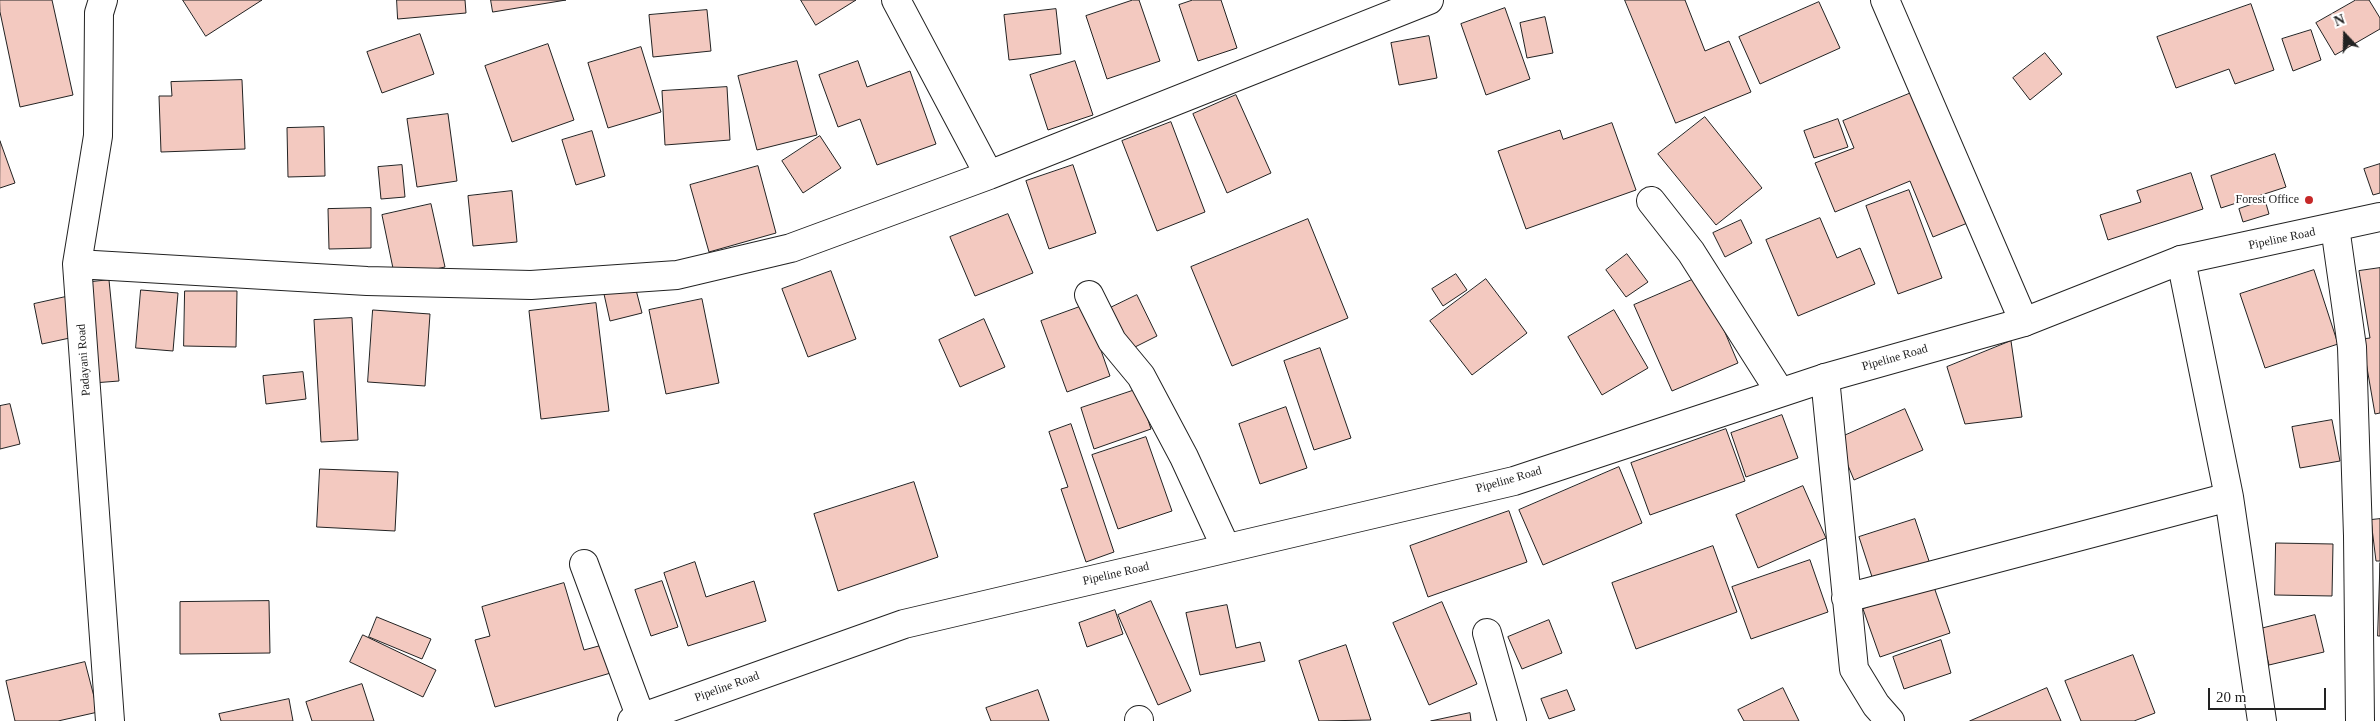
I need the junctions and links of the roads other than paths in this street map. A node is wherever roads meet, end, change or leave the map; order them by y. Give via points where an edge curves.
1 (102, 0) edge
2 (896, 0) edge
3 (1429, 0) edge
4 (1885, 0) edge
5 (989, 176) junction
6 (1651, 201) dead end
7 (2380, 217) edge
8 (2335, 227) junction
9 (2181, 260) junction
10 (77, 264) junction
11 (1089, 295) dead end
12 (2024, 322) junction
13 (1825, 378) junction
14 (1780, 392) junction
15 (2229, 497) junction
16 (1226, 548) junction
17 (584, 564) dead end
18 (1846, 598) junction
19 (1487, 633) dead end
20 (637, 719) edge
21 (110, 721) edge
22 (1512, 721) edge
23 (1890, 721) edge
24 (2262, 721) edge
25 (2360, 721) edge

1 - 10 street, Padayani Road via 99,13 98,136
2 - 5 street
3 - 5 street
4 - 12 street
5 - 10 street via 791,248 677,275 531,285 367,280
6 - 14 street via 1691,252
7 - 8 street, Pipeline Road
8 - 9 street, Pipeline Road
8 - 25 street via 2352,346
9 - 12 street, Pipeline Road
9 - 15 street
10 - 21 street, Padayani Road
11 - 16 street via 1112,341 1141,376 1184,457
12 - 13 street, Pipeline Road
13 - 14 street, Pipeline Road
13 - 18 street
14 - 16 street, Pipeline Road via 1514,481
15 - 18 street
15 - 24 street
16 - 20 street, Pipeline Road via 904,624
17 - 20 street
18 - 23 street via 1854,669
19 - 22 street

